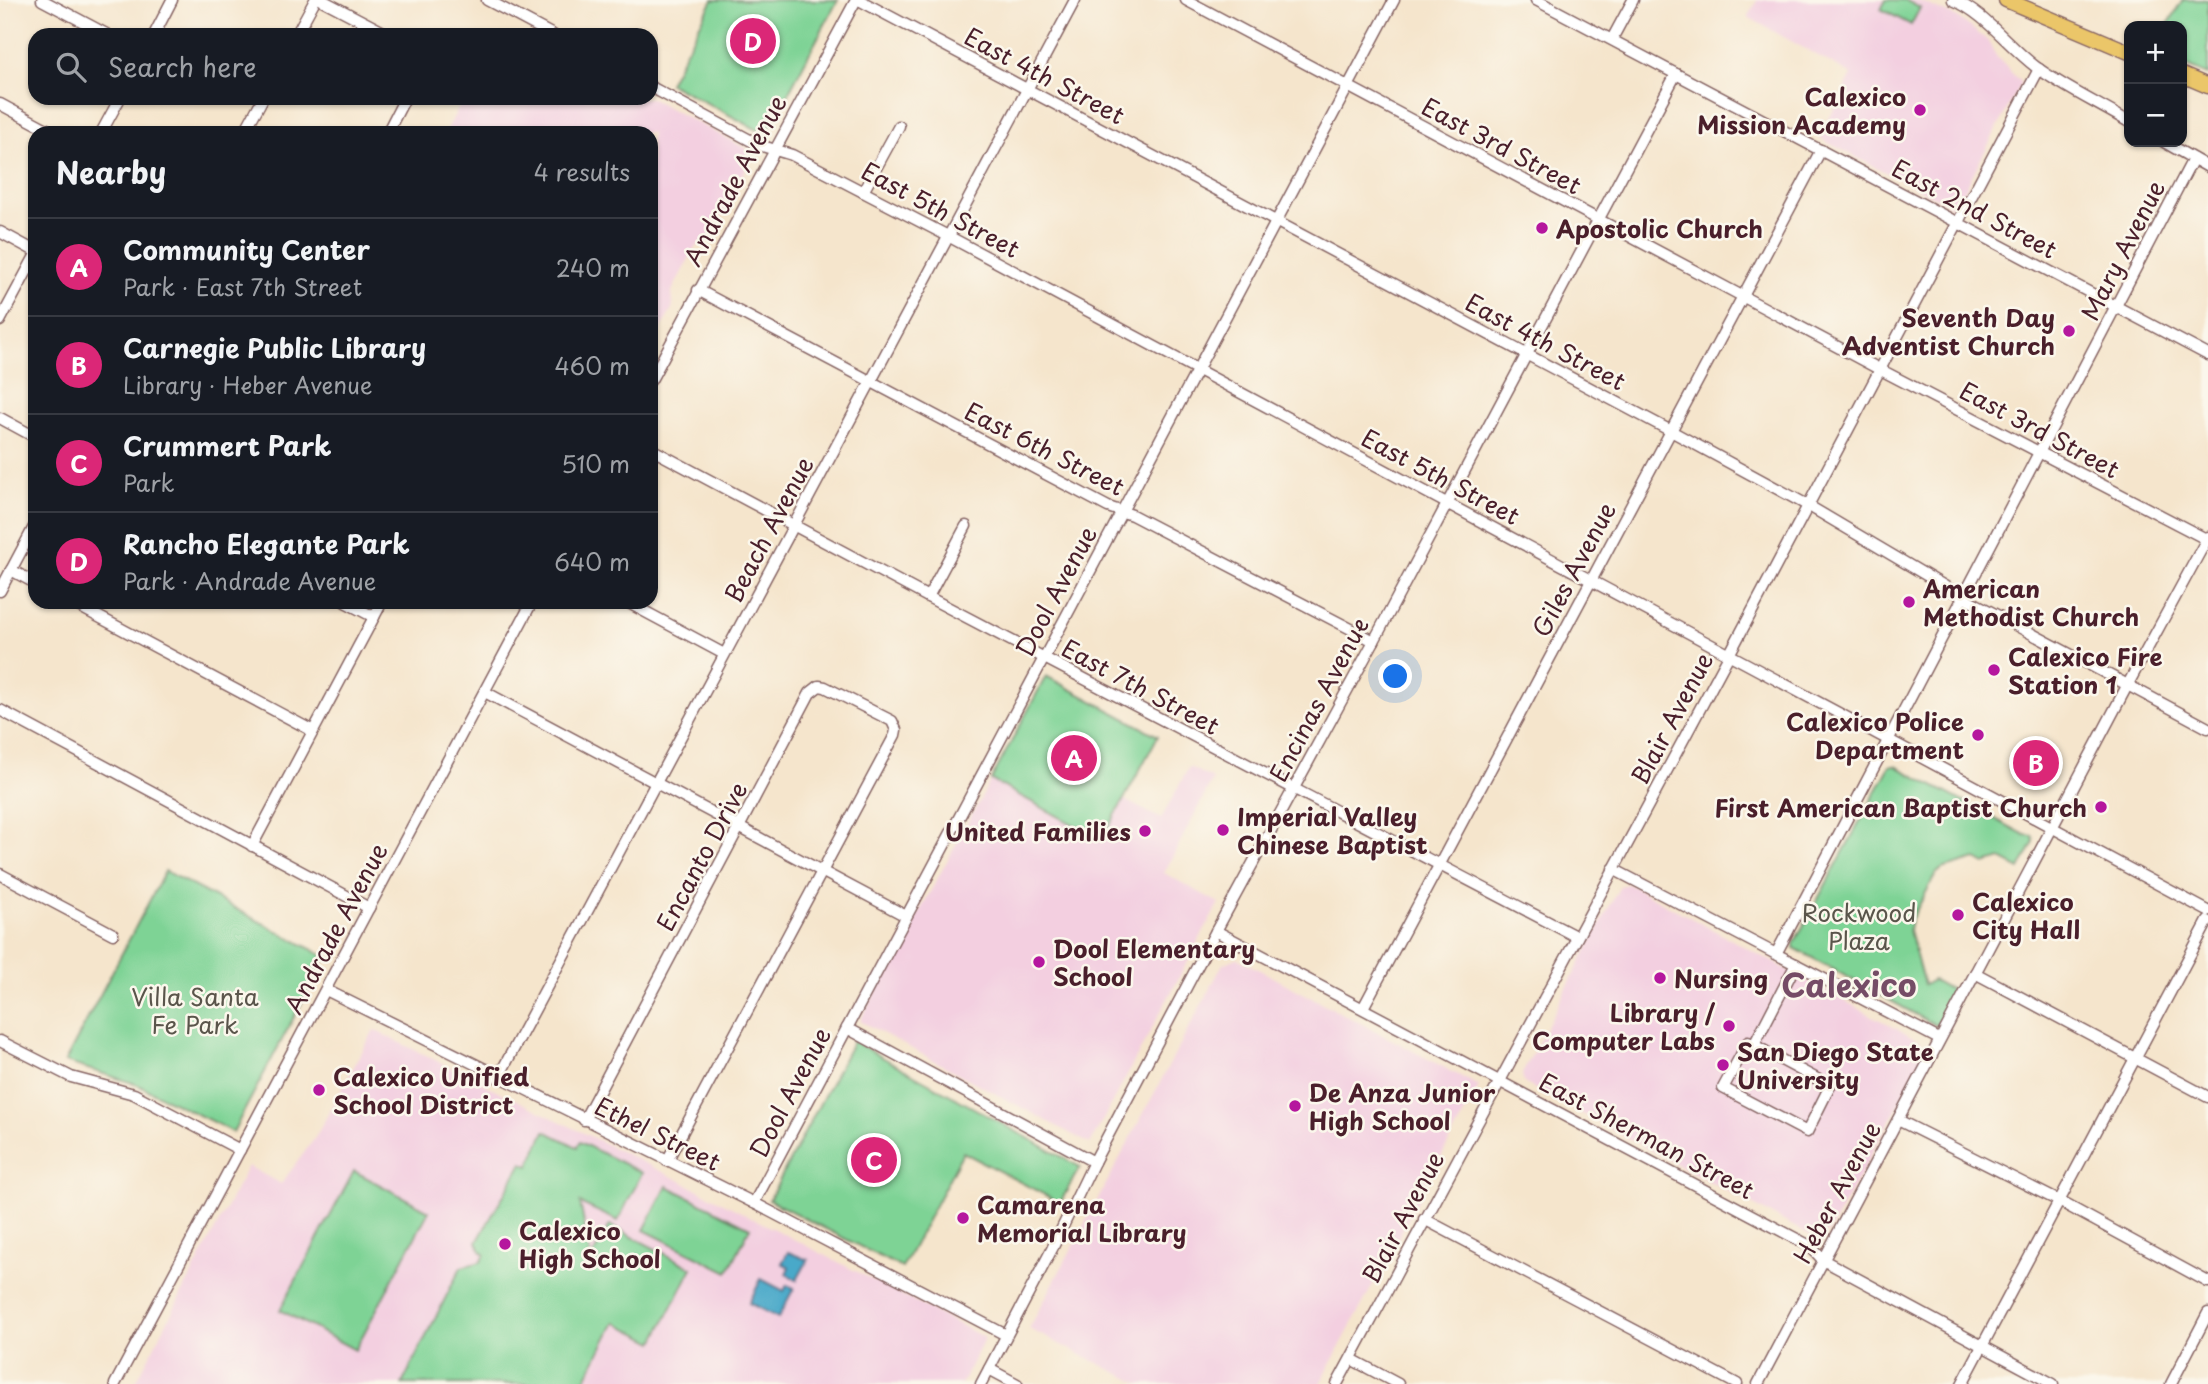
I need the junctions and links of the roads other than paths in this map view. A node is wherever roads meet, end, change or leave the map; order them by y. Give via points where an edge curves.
1 (43, 0) edge
2 (172, 0) edge
3 (315, 0) edge
4 (322, 0) edge
5 (487, 0) edge
6 (857, 0) edge
7 (1074, 0) edge
8 (1186, 0) edge
9 (1394, 0) edge
10 (1536, 0) edge
11 (1633, 0) edge
12 (1953, 0) edge
13 (2006, 0) edge
14 (2023, 0) edge
15 (95, 28) edge
16 (158, 28) edge
17 (300, 28) edge
18 (376, 28) edge
19 (540, 28) edge
20 (1612, 40) junction
21 (2124, 43) edge
22 (2124, 50) edge
23 (2039, 69) junction
24 (2187, 69) edge
25 (1676, 74) junction
26 (2187, 77) edge
27 (2208, 78) edge
28 (2208, 86) edge
29 (1349, 88) junction
30 (1027, 89) junction
31 (658, 91) edge
32 (0, 104) edge
33 (116, 105) edge
34 (259, 105) edge
35 (401, 105) edge
36 (2124, 119) edge
37 (41, 126) edge
38 (105, 126) edge
39 (248, 126) edge
40 (391, 126) edge
41 (899, 126) dead end
42 (2173, 147) edge
43 (774, 149) junction
44 (1821, 150) junction
45 (2193, 159) junction
46 (2208, 167) edge
47 (863, 192) junction
48 (1597, 219) junction
49 (1276, 222) junction
50 (1959, 223) junction
51 (0, 232) edge
52 (948, 236) junction
53 (28, 249) edge
54 (28, 267) edge
55 (698, 290) junction
56 (1742, 296) junction
57 (2116, 306) junction
58 (0, 321) edge
59 (1527, 355) junction
60 (2208, 355) edge
61 (658, 367) edge
62 (1197, 370) junction
63 (1881, 370) junction
64 (870, 382) junction
65 (0, 418) edge
66 (1671, 431) junction
67 (28, 433) edge
68 (658, 453) edge
69 (2040, 453) junction
70 (1447, 503) junction
71 (1809, 506) junction
72 (1122, 511) junction
73 (794, 526) junction
74 (966, 526) dead end
75 (28, 538) edge
76 (2208, 539) edge
77 (11, 570) junction
78 (28, 579) edge
79 (1591, 581) junction
80 (0, 591) edge
81 (928, 597) junction
82 (1963, 597) junction
83 (84, 609) edge
84 (359, 609) edge
85 (378, 609) edge
86 (529, 609) edge
87 (640, 609) edge
88 (374, 617) junction
89 (1374, 641) junction
90 (1730, 653) junction
91 (724, 654) junction
92 (1043, 658) junction
93 (2127, 686) junction
94 (485, 692) junction
95 (0, 710) edge
96 (2208, 728) edge
97 (313, 731) junction
98 (1888, 741) junction
99 (656, 782) junction
100 (1293, 790) junction
101 (740, 828) junction
102 (2052, 828) junction
103 (252, 846) junction
104 (1438, 866) junction
105 (1613, 869) junction
106 (822, 871) junction
107 (0, 874) edge
108 (369, 908) junction
109 (2208, 911) edge
110 (905, 916) junction
111 (2208, 921) edge
112 (1216, 931) junction
113 (113, 934) dead end
114 (1577, 937) junction
115 (1776, 954) junction
116 (1796, 964) junction
117 (1975, 973) junction
118 (326, 990) junction
119 (1363, 1008) junction
120 (847, 1028) junction
121 (1939, 1040) junction
122 (0, 1041) edge
123 (1754, 1045) junction
124 (2134, 1057) junction
125 (498, 1078) junction
126 (1501, 1082) junction
127 (2208, 1097) edge
128 (584, 1120) junction
129 (1898, 1120) junction
130 (240, 1150) junction
131 (667, 1161) junction
132 (1094, 1162) junction
133 (2059, 1201) junction
134 (754, 1203) junction
135 (1424, 1219) junction
136 (1823, 1261) junction
137 (2208, 1282) edge
138 (2208, 1313) edge
139 (1006, 1335) junction
140 (1982, 1346) junction
141 (1351, 1359) junction
142 (989, 1369) junction
143 (115, 1384) edge
144 (981, 1384) edge
145 (1017, 1384) edge
146 (1337, 1384) edge
147 (1398, 1384) edge
148 (1737, 1384) edge
149 (1758, 1384) edge
150 (1962, 1384) edge
151 (2053, 1384) edge
152 (2171, 1384) edge

1 - 15 street
2 - 16 street
3 - 17 street
4 - 18 street
5 - 19 street
6 - 30 street, East 4th Street
6 - 43 street, Andrade Avenue
7 - 30 street, Beach Avenue
8 - 29 street, East 3rd Street
9 - 29 street, Dool Avenue
10 - 20 street, East 2nd Street
11 - 20 street
12 - 23 street via 1969,6
13 - 22 main road
14 - 21 main road
20 - 25 street, East 2nd Street
23 - 36 street
23 - 50 street, Blair Avenue
24 - 27 main road
25 - 44 street, East 2nd Street
25 - 48 street, Encinas Avenue
26 - 28 main road
29 - 48 street, East 3rd Street
29 - 49 street, Dool Avenue
30 - 49 street, East 4th Street
30 - 52 street, Beach Avenue
31 - 43 street, East 5th Street
32 - 37 street
33 - 38 street
34 - 39 street
35 - 40 street
41 - 47 street
42 - 45 street
43 - 47 street, East 5th Street
43 - 55 street, Andrade Avenue
44 - 50 street, East 2nd Street
44 - 56 street, Giles Avenue
45 - 46 street
45 - 57 street, Mary Avenue
47 - 52 street, East 5th Street
48 - 56 street, East 3rd Street
48 - 59 street, Encinas Avenue
49 - 59 street, East 4th Street
49 - 62 street, Dool Avenue
50 - 57 street, East 2nd Street
50 - 63 street, Blair Avenue
51 - 53 street
52 - 62 street, East 5th Street
52 - 64 street, Beach Avenue
54 - 58 street
55 - 61 street, Andrade Avenue
55 - 64 street, East 6th Street
56 - 63 street, East 3rd Street
56 - 66 street, Giles Avenue
57 - 60 street, East 2nd Street
57 - 69 street, Mary Avenue
59 - 66 street, East 4th Street
59 - 70 street, Encinas Avenue
62 - 70 street, East 5th Street
62 - 72 street, Dool Avenue
63 - 69 street, East 3rd Street
63 - 71 street, Blair Avenue
64 - 72 street, East 6th Street
64 - 73 street, Beach Avenue
65 - 67 street
66 - 71 street, East 4th Street
66 - 79 street, Giles Avenue
68 - 73 street, East 7th Street
69 - 76 street, East 3rd Street
69 - 82 street, Mary Avenue
70 - 79 street, East 5th Street
70 - 89 street, Encinas Avenue
71 - 82 street, East 4th Street
71 - 90 street, Blair Avenue
72 - 89 street, East 6th Street
72 - 92 street, Dool Avenue
73 - 81 street, East 7th Street
73 - 91 street, Beach Avenue
74 - 81 street
75 - 77 street
76 - 93 street, Heber Avenue
77 - 78 street
77 - 80 street
79 - 90 street, East 5th Street
79 - 104 street, Giles Avenue
81 - 92 street, East 7th Street
82 - 93 street, East 4th Street
82 - 98 street, Mary Avenue
83 - 97 street
84 - 88 street
85 - 88 street
86 - 94 street, Andrade Avenue
87 - 91 street
88 - 97 street
89 - 100 street, Encinas Avenue
90 - 98 street, East 5th Street
90 - 105 street, Blair Avenue
91 - 99 street, Beach Avenue
92 - 100 street, East 7th Street
92 - 110 street, Dool Avenue
93 - 96 street, East 4th Street
93 - 102 street, Heber Avenue
94 - 99 street
94 - 108 street, Andrade Avenue
95 - 103 street
97 - 103 street
98 - 102 street, East 5th Street
98 - 115 street, Mary Avenue
99 - 101 street
99 - 125 street, Beach Avenue
100 - 104 street, East 7th Street
100 - 112 street, Encinas Avenue
101 - 106 street
101 - 106 street, Encanto Drive via 815,688 825,687 892,721 895,735
101 - 128 street, Encanto Drive
102 - 109 street, East 5th Street
102 - 117 street, Heber Avenue
103 - 108 street
104 - 114 street, East 7th Street
104 - 119 street, Giles Avenue
105 - 114 street, Blair Avenue
105 - 115 street
106 - 110 street
106 - 131 street
107 - 113 street
108 - 118 street, Andrade Avenue
110 - 120 street, Dool Avenue
111 - 124 street
112 - 119 street, East Sherman Street
112 - 132 street, Encinas Avenue
114 - 126 street, Blair Avenue
115 - 116 street
116 - 121 street
116 - 123 street
117 - 121 street, Heber Avenue
117 - 124 street
118 - 125 street, Ethel Street
118 - 130 street, Andrade Avenue
119 - 126 street, East Sherman Street
120 - 132 street
120 - 134 street, Dool Avenue
121 - 129 street, Heber Avenue
122 - 130 street via 71,1077 134,1094
123 - 123 street via 1748,1042 1723,1088 1807,1132 1830,1086
124 - 127 street
124 - 133 street
125 - 128 street, Ethel Street
126 - 135 street, Blair Avenue
126 - 136 street, East Sherman Street via 1810,1246
128 - 131 street, Ethel Street
129 - 133 street
129 - 136 street, Heber Avenue
130 - 143 street, Andrade Avenue
131 - 134 street, Ethel Street
132 - 139 street, Encinas Avenue
133 - 137 street
133 - 140 street
134 - 139 street, Ethel Street
135 - 141 street, Blair Avenue
135 - 148 street
136 - 140 street, East Sherman Street
136 - 149 street, Heber Avenue
138 - 152 street
139 - 142 street, Encinas Avenue
140 - 150 street
140 - 151 street, East Sherman Street
141 - 146 street, Blair Avenue
141 - 147 street
142 - 144 street, Encinas Avenue
142 - 145 street

